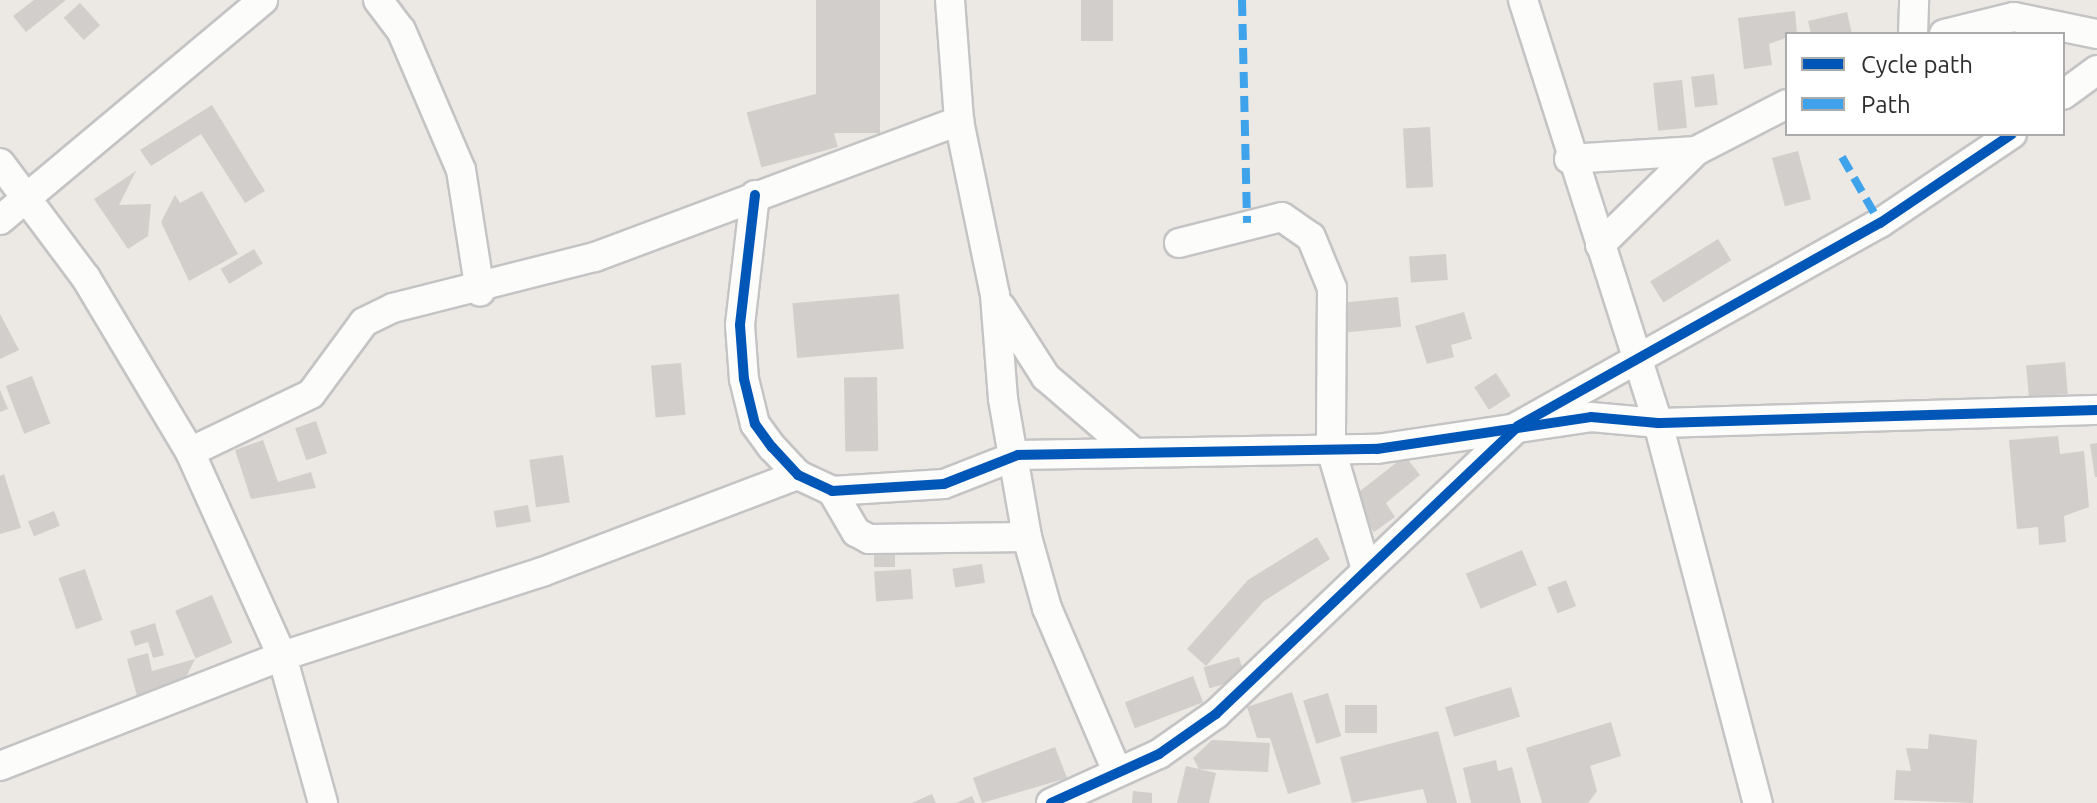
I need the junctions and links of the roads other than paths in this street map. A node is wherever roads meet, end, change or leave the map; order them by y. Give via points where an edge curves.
1 (263, 0) edge
2 (378, 0) edge
3 (950, 0) edge
4 (1523, 0) edge
5 (1914, 0) edge
6 (1913, 32) edge
7 (1952, 32) edge
8 (2097, 34) edge
9 (2097, 70) edge
10 (2065, 94) edge
11 (1785, 105) edge
12 (959, 121) junction
13 (2009, 136) edge
14 (1696, 151) junction
15 (1569, 159) junction
16 (0, 163) edge
17 (755, 195) junction
18 (25, 199) junction
19 (0, 220) edge
20 (1179, 243) dead end
21 (1600, 245) junction
22 (480, 292) junction
23 (995, 295) junction
24 (1638, 358) junction
25 (2097, 410) edge
26 (1658, 423) junction
27 (1518, 426) junction
28 (1331, 449) junction
29 (1131, 450) junction
30 (190, 452) junction
31 (1018, 455) junction
32 (798, 475) junction
33 (832, 491) junction
34 (1027, 537) junction
35 (1365, 566) junction
36 (282, 656) junction
37 (0, 766) edge
38 (1117, 771) junction
39 (323, 803) edge
40 (1051, 803) edge
41 (1758, 803) edge

1 - 18 street
2 - 22 street via 401,30 456,155
3 - 12 street
4 - 15 street
5 - 6 street
7 - 8 street via 2014,17
9 - 10 street
11 - 14 street
12 - 17 street
12 - 23 street
13 - 24 street via 1880,223
14 - 15 street
14 - 21 street
15 - 21 street
16 - 18 street
17 - 22 street via 595,257
17 - 32 street via 740,325 744,379 755,424
18 - 19 street
18 - 30 street via 86,278
20 - 28 street via 1282,217 1311,237 1332,288
21 - 24 street
22 - 30 street via 393,308 364,322 311,394
23 - 29 street via 1046,377
23 - 31 street via 1003,399
24 - 26 street
24 - 27 street
25 - 26 street
26 - 27 street via 1591,417
26 - 41 street
27 - 28 street via 1424,445
27 - 35 street
28 - 29 street
28 - 35 street
29 - 31 street
30 - 36 street
31 - 33 street via 944,484
31 - 34 street
32 - 33 street
32 - 36 street via 542,572
33 - 34 street via 856,532 869,539
34 - 38 street via 1047,608
35 - 38 street via 1216,714 1159,754
36 - 37 street
36 - 39 street
38 - 40 street

